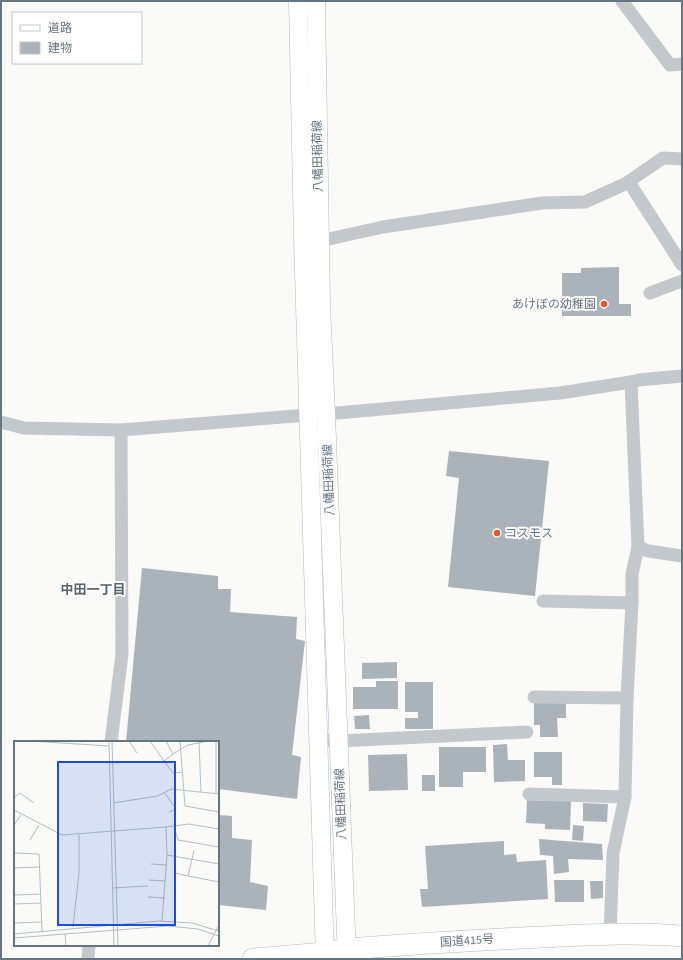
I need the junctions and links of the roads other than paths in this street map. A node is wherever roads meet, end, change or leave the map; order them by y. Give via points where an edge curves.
1 (298, 1) edge
2 (316, 1) edge
3 (622, 1) edge
4 (682, 64) edge
5 (682, 159) edge
6 (629, 182) junction
7 (320, 241) junction
8 (682, 265) edge
9 (682, 282) edge
10 (650, 293) dead end
11 (681, 379) edge
12 (631, 382) junction
13 (326, 414) junction
14 (308, 415) junction
15 (1, 422) edge
16 (121, 430) junction
17 (638, 547) junction
18 (682, 556) edge
19 (543, 601) dead end
20 (632, 603) junction
21 (534, 696) dead end
22 (627, 698) junction
23 (526, 732) dead end
24 (318, 740) junction
25 (339, 740) junction
26 (111, 741) edge
27 (529, 794) dead end
28 (625, 797) junction
29 (610, 934) junction
30 (682, 936) edge
31 (89, 946) edge
32 (347, 954) edge
33 (325, 956) edge
34 (88, 959) edge
35 (253, 959) edge

1 - 14 main road, 八幡田稲荷線
2 - 7 main road, 八幡田稲荷線
3 - 4 street via 670,65
5 - 6 street via 663,158
6 - 7 street via 585,202 542,203 383,227
6 - 8 street
7 - 13 main road, 八幡田稲荷線
9 - 10 street
11 - 12 street
12 - 13 street via 560,393
12 - 17 street
13 - 14 street
13 - 25 main road, 八幡田稲荷線
14 - 16 street
14 - 24 main road, 八幡田稲荷線
15 - 16 street via 24,428
16 - 26 street via 122,654
17 - 18 street
17 - 20 street via 632,574
19 - 20 street
20 - 22 street
21 - 22 street
22 - 28 street
23 - 25 street
24 - 25 street
24 - 33 main road, 八幡田稲荷線
25 - 32 main road, 八幡田稲荷線
27 - 28 street
28 - 29 street via 613,853
29 - 30 highway, 国道415号
29 - 32 highway, 国道415号 via 491,939
31 - 34 street
32 - 33 highway, 国道415号
33 - 35 highway, 国道415号

